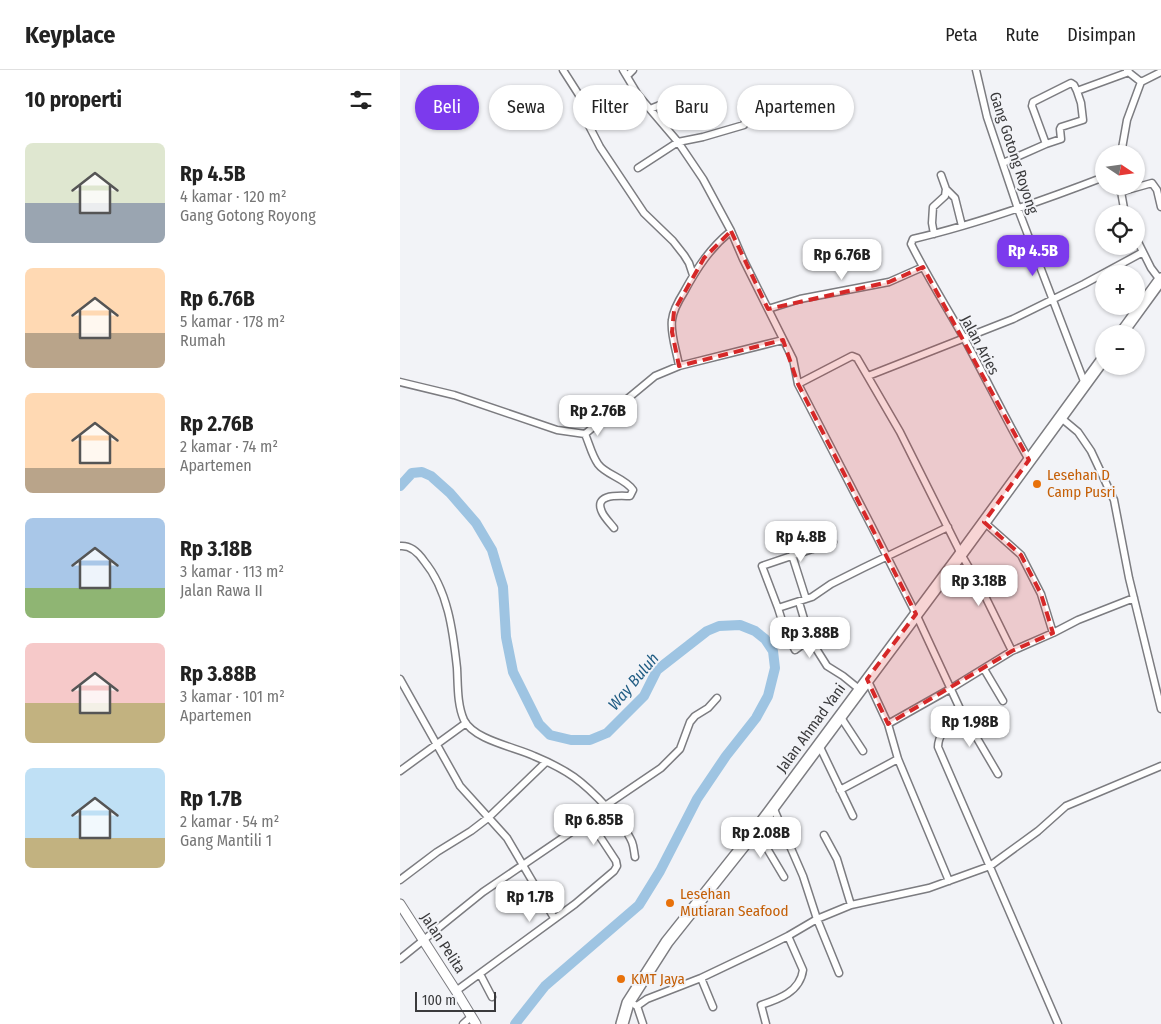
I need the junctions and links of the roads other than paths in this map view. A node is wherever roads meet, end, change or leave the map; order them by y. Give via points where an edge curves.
1 (563, 70) edge
2 (633, 70) edge
3 (976, 70) edge
4 (1128, 71) edge
5 (1161, 72) edge
6 (625, 73) edge
7 (1141, 82) junction
8 (1077, 90) junction
9 (657, 106) edge
10 (650, 109) junction
11 (737, 127) edge
12 (678, 142) junction
13 (1046, 144) junction
14 (1122, 145) edge
15 (1003, 163) junction
16 (638, 168) dead end
17 (941, 175) dead end
18 (1095, 181) edge
19 (1145, 184) edge
20 (946, 189) junction
21 (1161, 207) edge
22 (1018, 209) junction
23 (962, 226) junction
24 (731, 231) junction
25 (934, 234) junction
26 (1137, 255) edge
27 (1145, 255) edge
28 (923, 267) junction
29 (693, 275) junction
30 (1160, 280) edge
31 (1053, 300) junction
32 (768, 309) junction
33 (1128, 325) edge
34 (964, 339) junction
35 (783, 340) junction
36 (679, 366) junction
37 (1095, 370) edge
38 (868, 376) junction
39 (400, 382) edge
40 (798, 384) junction
41 (1085, 384) junction
42 (1060, 417) junction
43 (585, 434) junction
44 (1029, 460) junction
45 (984, 522) junction
46 (948, 527) junction
47 (614, 528) dead end
48 (808, 531) dead end
49 (833, 542) dead end
50 (400, 546) edge
51 (813, 549) junction
52 (962, 554) junction
53 (792, 555) junction
54 (887, 557) junction
55 (1134, 598) junction
56 (806, 599) junction
57 (799, 602) junction
58 (778, 608) junction
59 (916, 614) junction
60 (1053, 633) junction
61 (810, 639) junction
62 (1012, 651) junction
63 (984, 669) junction
64 (400, 679) edge
65 (867, 679) junction
66 (1158, 679) edge
67 (859, 689) junction
68 (950, 690) junction
69 (717, 698) dead end
70 (1003, 701) dead end
71 (1161, 709) edge
72 (961, 710) junction
73 (840, 716) junction
74 (466, 723) junction
75 (888, 724) junction
76 (437, 745) junction
77 (819, 745) junction
78 (863, 751) dead end
79 (898, 759) junction
80 (546, 762) junction
81 (1161, 766) edge
82 (400, 771) edge
83 (998, 774) dead end
84 (840, 790) junction
85 (773, 805) junction
86 (605, 806) junction
87 (853, 816) dead end
88 (488, 818) junction
89 (589, 820) junction
90 (756, 830) junction
91 (824, 835) dead end
92 (635, 857) dead end
93 (523, 866) junction
94 (990, 866) junction
95 (784, 877) dead end
96 (400, 880) edge
97 (949, 881) junction
98 (400, 904) edge
99 (851, 906) junction
100 (554, 918) junction
101 (817, 919) junction
102 (788, 936) junction
103 (423, 941) junction
104 (400, 958) edge
105 (839, 973) dead end
106 (480, 974) junction
107 (701, 978) junction
108 (456, 990) junction
109 (492, 997) dead end
110 (632, 1004) junction
111 (713, 1007) dead end
112 (474, 1020) edge
113 (463, 1024) edge
114 (622, 1024) edge
115 (643, 1024) edge
116 (766, 1024) edge
117 (1058, 1024) edge

1 - 29 street via 580,95 586,118 600,147 644,213 684,255
2 - 6 street
3 - 15 street, Gang Gotong Royong via 987,117
4 - 7 street
4 - 8 street
5 - 7 street
6 - 10 street
7 - 14 street
8 - 13 street via 1083,120 1061,127 1061,139
8 - 13 street via 1071,83 1032,104
9 - 10 street
10 - 12 street
11 - 12 street
12 - 16 street
12 - 24 street via 703,179
13 - 15 street
15 - 22 street, Gang Gotong Royong
17 - 20 street
18 - 22 street
19 - 21 street via 1152,183 1157,190
20 - 23 street via 955,198
20 - 25 street via 945,196 933,207
22 - 23 street
22 - 31 street, Gang Gotong Royong
23 - 25 street
24 - 29 street via 704,258
24 - 32 street
25 - 28 street, Jalan Aries via 911,241
26 - 31 street
27 - 30 street
28 - 32 street via 889,282 800,299
28 - 34 street, Jalan Aries
29 - 36 street via 672,319
30 - 33 highway
31 - 34 street
31 - 41 street, Gang Gotong Royong
32 - 35 street
34 - 38 street
34 - 44 street, Jalan Aries
35 - 36 street
35 - 40 street
36 - 43 street via 655,376
37 - 41 highway, Jalan Ahmad Yani
38 - 40 street via 857,358 852,356
38 - 46 street
39 - 43 street via 454,395 557,430
40 - 54 street
41 - 42 highway, Jalan Ahmad Yani
42 - 44 highway, Jalan Ahmad Yani
42 - 55 street via 1078,432 1110,490
43 - 47 street via 598,464 633,490 630,496 611,496 601,502 601,510
44 - 45 highway, Jalan Ahmad Yani
45 - 52 highway, Jalan Ahmad Yani
45 - 60 street via 1021,554 1041,594
46 - 52 street
46 - 54 street
48 - 51 street
49 - 51 street
50 - 74 street via 417,551 444,593 459,699
51 - 53 street
52 - 59 highway, Jalan Ahmad Yani
52 - 62 street
53 - 56 street
53 - 58 street via 762,566
54 - 56 street
54 - 59 street
55 - 60 street
55 - 66 street
56 - 57 street
57 - 58 street
57 - 61 street
58 - 61 street via 795,650
59 - 65 highway, Jalan Ahmad Yani
59 - 68 street
60 - 62 street
61 - 67 street via 827,666
62 - 63 street
63 - 68 street
63 - 70 street
64 - 76 street
65 - 67 highway, Jalan Ahmad Yani
65 - 75 street
66 - 71 street
67 - 73 highway, Jalan Ahmad Yani
68 - 72 street
68 - 75 street
69 - 86 street via 690,722 680,749 661,768
72 - 83 street
72 - 94 street via 938,740 938,747
73 - 77 highway, Jalan Ahmad Yani
73 - 78 street
74 - 76 street
74 - 80 street via 489,739
75 - 79 street
76 - 82 street
76 - 88 street via 460,786
77 - 84 street
77 - 85 highway, Jalan Ahmad Yani
79 - 84 street
79 - 97 street
80 - 86 street via 574,777
80 - 88 street
81 - 94 street via 1066,806
84 - 87 street
85 - 90 highway, Jalan Ahmad Yani
85 - 101 street
86 - 89 street
86 - 92 street via 632,843
88 - 93 street via 507,838
88 - 96 street
89 - 93 street
89 - 100 street via 617,866
90 - 95 street
90 - 110 highway, Jalan Ahmad Yani via 667,942
91 - 99 street via 837,859
93 - 100 street
93 - 103 street via 483,892
94 - 97 street
94 - 117 street
97 - 99 street
98 - 103 street, Jalan Pelita
99 - 101 street
100 - 106 street
101 - 102 street
101 - 105 street
102 - 107 street
102 - 116 street via 803,970 798,985 782,998 761,1005
103 - 104 street
103 - 108 street, Jalan Pelita
106 - 108 street
106 - 109 street
107 - 110 street
107 - 111 street
108 - 112 street, Jalan Pelita
110 - 114 highway, Jalan Ahmad Yani
110 - 115 street
112 - 113 street

